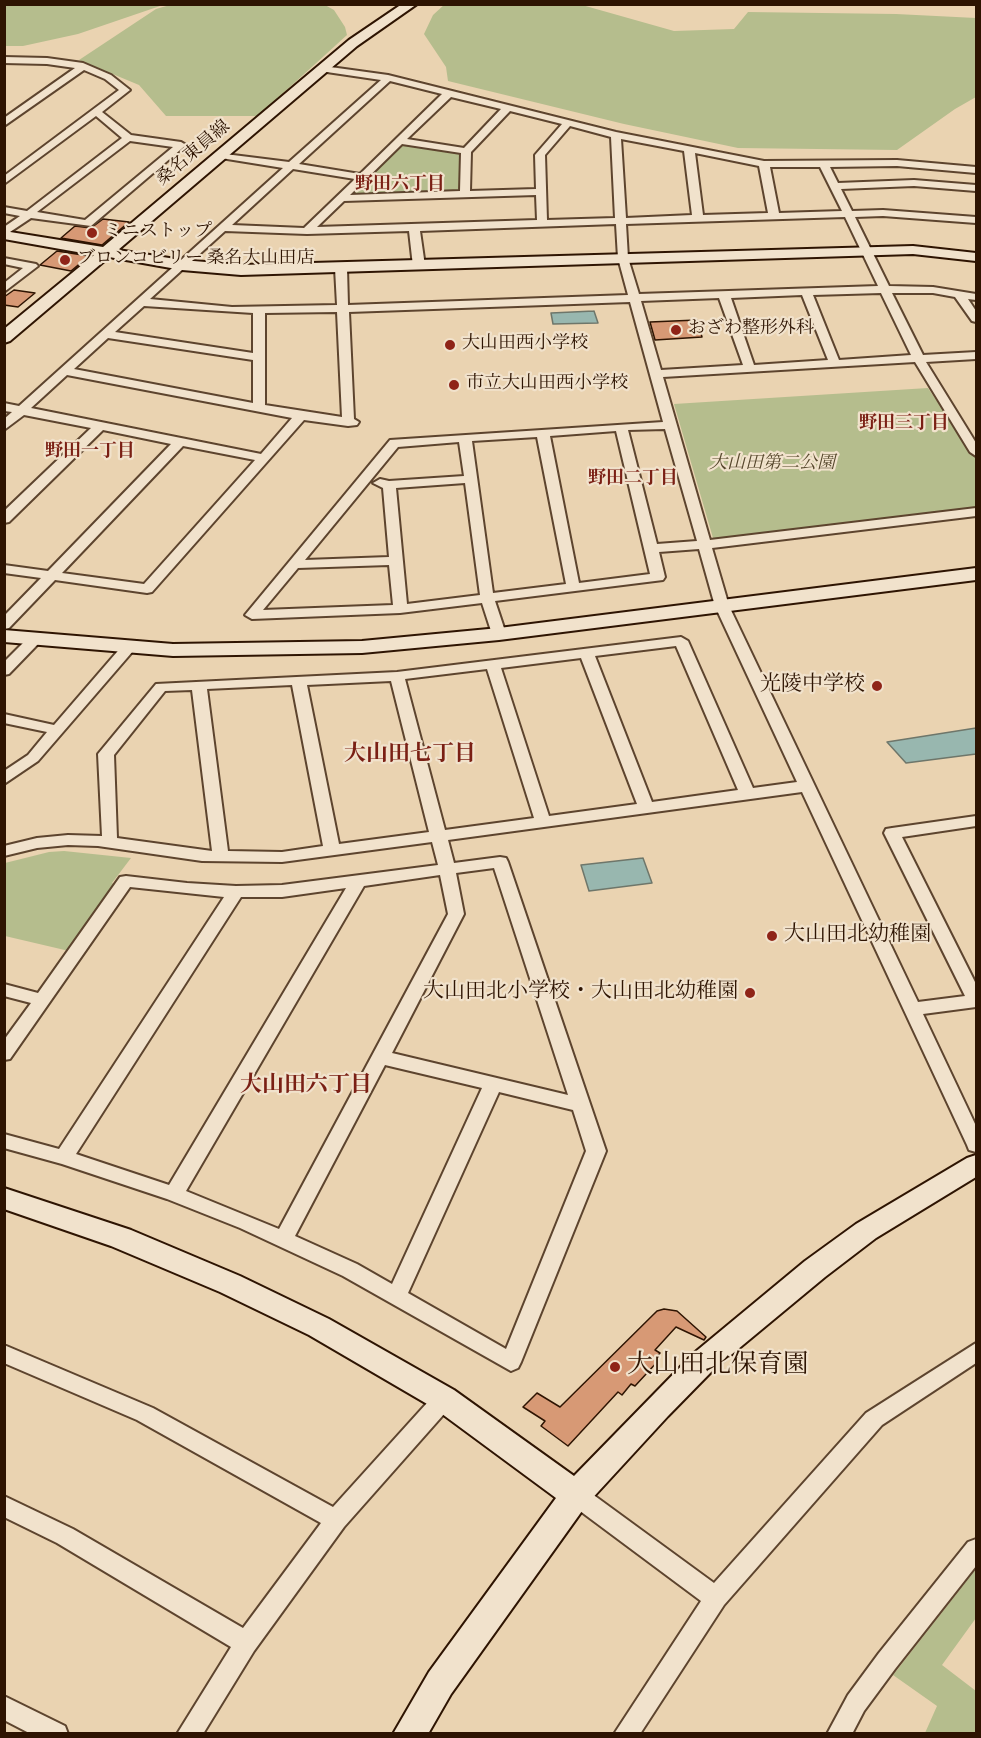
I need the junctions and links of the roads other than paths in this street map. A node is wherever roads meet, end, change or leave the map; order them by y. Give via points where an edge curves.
1 (411, 4) edge
2 (4, 60) edge
3 (22, 60) junction
4 (83, 66) junction
5 (323, 69) junction
6 (4, 72) edge
7 (388, 78) junction
8 (449, 93) junction
9 (508, 108) junction
10 (96, 112) junction
11 (4, 123) edge
12 (568, 123) junction
13 (616, 135) junction
14 (128, 138) junction
15 (401, 141) junction
16 (689, 149) junction
17 (466, 151) junction
18 (221, 155) junction
19 (976, 160) edge
20 (764, 164) junction
21 (824, 164) junction
22 (291, 166) junction
23 (949, 168) junction
24 (976, 171) edge
25 (363, 177) junction
26 (5, 180) edge
27 (836, 186) junction
28 (976, 188) edge
29 (541, 192) junction
30 (465, 195) junction
31 (341, 198) junction
32 (4, 210) edge
33 (27, 214) junction
34 (849, 214) junction
35 (774, 216) junction
36 (698, 219) junction
37 (976, 220) edge
38 (621, 222) junction
39 (542, 224) junction
40 (223, 228) junction
41 (414, 228) junction
42 (307, 231) junction
43 (4, 234) edge
44 (866, 250) junction
45 (106, 252) junction
46 (976, 256) edge
47 (623, 258) junction
48 (4, 261) edge
49 (182, 265) junction
50 (419, 266) junction
51 (340, 268) junction
52 (4, 289) edge
53 (885, 289) junction
54 (806, 292) junction
55 (958, 293) junction
56 (724, 295) junction
57 (976, 297) edge
58 (635, 298) junction
59 (141, 302) junction
60 (343, 309) junction
61 (259, 310) junction
62 (976, 319) edge
63 (106, 334) junction
64 (4, 338) edge
65 (976, 355) edge
66 (259, 357) junction
67 (919, 359) junction
68 (835, 364) junction
69 (750, 369) junction
70 (64, 371) junction
71 (657, 375) junction
72 (4, 407) edge
73 (259, 408) junction
74 (22, 410) junction
75 (301, 416) junction
76 (671, 424) junction
77 (4, 426) edge
78 (100, 426) junction
79 (621, 427) junction
80 (543, 433) junction
81 (465, 438) junction
82 (181, 441) junction
83 (976, 452) edge
84 (264, 458) junction
85 (471, 479) junction
86 (364, 480) junction
87 (389, 484) junction
88 (976, 512) edge
89 (4, 519) edge
90 (706, 545) junction
91 (650, 548) junction
92 (396, 561) junction
93 (295, 564) junction
94 (4, 569) edge
95 (976, 574) edge
96 (52, 575) junction
97 (573, 587) junction
98 (487, 598) junction
99 (722, 606) junction
100 (400, 609) junction
101 (4, 625) edge
102 (499, 634) junction
103 (4, 636) edge
104 (34, 640) junction
105 (128, 648) junction
106 (587, 653) junction
107 (493, 666) junction
108 (4, 671) edge
109 (397, 676) junction
110 (298, 682) junction
111 (200, 685) junction
112 (4, 718) edge
113 (57, 730) junction
114 (4, 779) edge
115 (807, 786) junction
116 (748, 794) junction
117 (646, 808) junction
118 (976, 821) edge
119 (543, 822) junction
120 (438, 838) junction
121 (107, 843) junction
122 (4, 851) edge
123 (332, 851) junction
124 (221, 857) junction
125 (447, 869) junction
126 (358, 881) junction
127 (236, 892) junction
128 (4, 990) edge
129 (43, 1000) junction
130 (976, 1000) edge
131 (914, 1009) junction
132 (4, 1053) edge
133 (381, 1057) junction
134 (494, 1085) junction
135 (580, 1105) junction
136 (4, 1141) edge
137 (976, 1145) edge
138 (64, 1158) junction
139 (976, 1165) edge
140 (174, 1194) junction
141 (4, 1198) edge
142 (284, 1239) junction
143 (397, 1295) junction
144 (976, 1352) edge
145 (4, 1353) edge
146 (444, 1399) junction
147 (576, 1495) junction
148 (4, 1506) edge
149 (336, 1520) junction
150 (976, 1549) edge
151 (716, 1598) junction
152 (246, 1643) junction
153 (4, 1707) edge
154 (56, 1734) edge
155 (189, 1734) edge
156 (410, 1734) edge
157 (626, 1734) edge
158 (839, 1734) edge

1 - 5 street, 桑名東員線 via 353,42
2 - 3 street
3 - 4 street
3 - 6 street
4 - 10 street via 108,76 125,90
4 - 11 street
5 - 7 street
5 - 18 street, 桑名東員線
7 - 8 street
7 - 22 street
8 - 9 street
8 - 15 street
9 - 12 street
9 - 17 street
10 - 14 street
10 - 26 street
12 - 13 street
12 - 29 street via 540,155
13 - 16 street
13 - 38 street
14 - 33 street
14 - 33 street via 181,145 87,224
15 - 17 street
15 - 25 street
16 - 20 street
16 - 36 street
17 - 30 street
18 - 22 street
18 - 45 street, 桑名東員線
19 - 23 street
20 - 21 street
20 - 35 street
21 - 23 street via 897,163
21 - 27 street
22 - 25 street
22 - 40 street
23 - 24 street
25 - 31 street
27 - 28 street via 914,183
27 - 34 street
29 - 30 street
29 - 39 street
30 - 31 street
31 - 42 street
32 - 33 street
33 - 43 street
34 - 35 street
34 - 37 street via 921,214
34 - 44 street
35 - 36 street
36 - 38 street
38 - 39 street
38 - 47 street
39 - 41 street
40 - 42 street
40 - 49 street
41 - 42 street
41 - 50 street
43 - 45 street
44 - 46 street
44 - 47 street
44 - 53 street
45 - 49 street
45 - 64 street, 桑名東員線
47 - 50 street
47 - 58 street
48 - 52 street via 32,266
49 - 51 street via 241,270
49 - 59 street
50 - 51 street
51 - 60 street
53 - 54 street
53 - 55 street
53 - 67 street
54 - 56 street
54 - 68 street
55 - 57 street
55 - 62 street
56 - 58 street
56 - 69 street
58 - 60 street
58 - 71 street
59 - 61 street
59 - 63 street
60 - 61 street
60 - 75 street via 350,422
61 - 66 street
63 - 66 street
63 - 70 street
65 - 67 street
66 - 73 street
67 - 68 street
67 - 83 street
68 - 69 street
69 - 71 street
70 - 73 street
70 - 74 street
71 - 76 street
72 - 74 street
73 - 75 street
74 - 77 street
74 - 78 street
75 - 84 street
76 - 79 street
76 - 90 street
78 - 82 street
78 - 89 street
79 - 80 street
79 - 91 street
80 - 81 street
80 - 97 street
81 - 85 street
81 - 86 street via 394,443
82 - 84 street
82 - 96 street
84 - 96 street via 147,589
85 - 87 street
85 - 98 street
86 - 87 street
86 - 93 street
87 - 92 street
88 - 90 street
90 - 91 street
90 - 99 street
91 - 97 street via 658,577
92 - 93 street
92 - 100 street
93 - 100 street via 252,615
94 - 96 street
95 - 99 street
96 - 101 street
97 - 98 street
98 - 100 street
98 - 102 street
99 - 102 street
99 - 115 street
102 - 105 street via 402,645 291,650
103 - 104 street
104 - 105 street
104 - 108 street
105 - 113 street
106 - 107 street
106 - 116 street via 681,641
106 - 117 street
107 - 109 street
107 - 119 street
109 - 110 street
109 - 120 street
110 - 111 street
110 - 123 street
111 - 121 street via 161,687 106,754 110,836
111 - 124 street
112 - 113 street
113 - 114 street via 25,765
115 - 116 street
115 - 131 street
116 - 117 street
117 - 119 street
118 - 130 street via 892,833
119 - 120 street
120 - 123 street
120 - 125 street
121 - 122 street via 54,841
121 - 124 street
123 - 124 street via 265,858
125 - 126 street
125 - 133 street via 456,914
125 - 135 street via 500,862
126 - 127 street via 282,891
126 - 140 street
127 - 129 street via 126,881
127 - 138 street
128 - 129 street
129 - 132 street
130 - 131 street
131 - 137 street
133 - 134 street
133 - 142 street
134 - 135 street
134 - 143 street
135 - 143 street via 596,1150 511,1362
136 - 138 street
138 - 140 street
139 - 147 street via 866,1231 761,1312 704,1361
140 - 142 street
141 - 146 street via 122,1238 230,1284 320,1327
142 - 143 street
144 - 151 street via 874,1419
145 - 149 street via 146,1414
146 - 147 street
146 - 149 street
147 - 151 street
147 - 156 street via 440,1683
148 - 152 street via 65,1536
149 - 152 street
150 - 158 street via 887,1661
151 - 157 street
152 - 155 street
153 - 154 street

